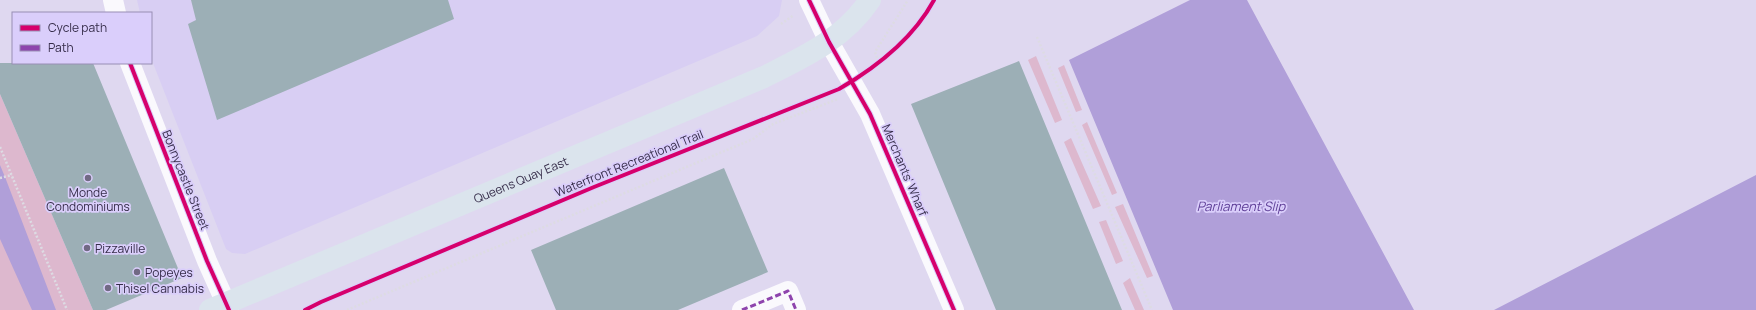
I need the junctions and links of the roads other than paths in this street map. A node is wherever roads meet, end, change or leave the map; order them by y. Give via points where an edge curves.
1 (113, 0) edge
2 (809, 0) edge
3 (870, 0) edge
4 (116, 12) edge
5 (829, 42) junction
6 (130, 64) edge
7 (222, 308) edge
8 (742, 310) edge
9 (796, 310) edge
10 (954, 310) edge

1 - 4 street
2 - 5 street, Merchants' Wharf
3 - 5 main road, Queens Quay East via 851,24
5 - 7 main road, Queens Quay East via 764,77
5 - 10 street, Merchants' Wharf via 870,114
6 - 7 street, Bonnycastle Street via 207,261
8 - 9 street via 788,291

